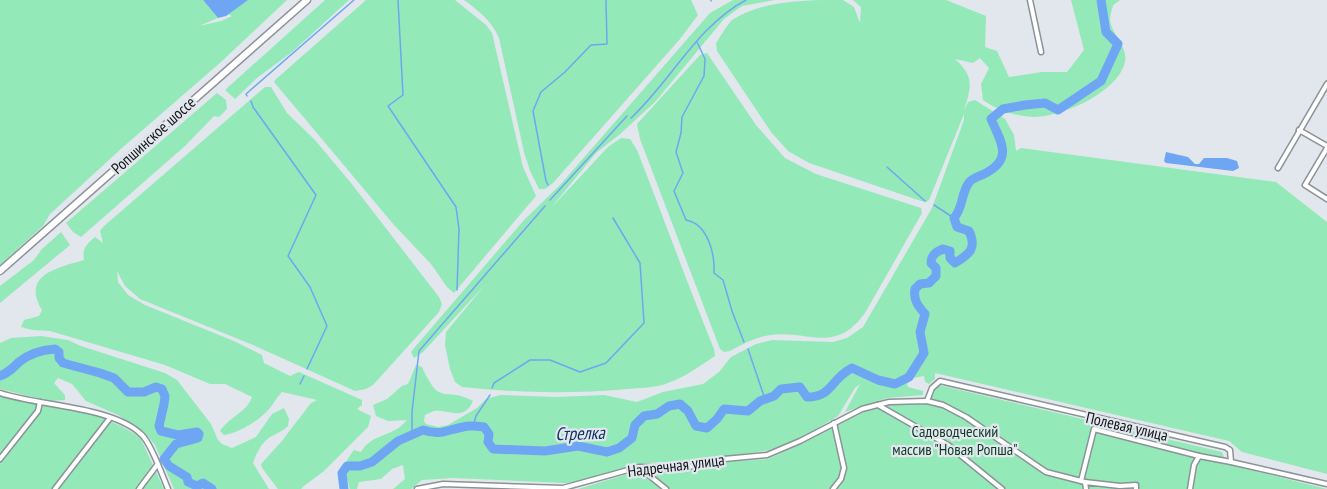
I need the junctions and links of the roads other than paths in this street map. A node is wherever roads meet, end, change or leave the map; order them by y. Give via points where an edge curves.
1 (307, 0) edge
2 (1030, 0) edge
3 (1041, 52) dead end
4 (1327, 84) edge
5 (1299, 130) junction
6 (1327, 147) edge
7 (1278, 168) dead end
8 (1327, 199) edge
9 (0, 271) edge
10 (0, 393) edge
11 (927, 401) junction
12 (40, 402) junction
13 (877, 405) junction
14 (110, 418) junction
15 (834, 423) junction
16 (1199, 456) junction
17 (0, 459) edge
18 (1231, 462) junction
19 (157, 465) junction
20 (639, 467) junction
21 (1083, 482) junction
22 (1327, 484) edge
23 (56, 489) edge
24 (139, 489) edge
25 (168, 489) edge
26 (417, 489) edge
27 (666, 489) edge
28 (833, 489) edge
29 (1002, 489) edge
30 (1086, 489) edge
31 (1136, 489) edge
32 (1190, 489) edge

1 - 9 main road, Ропшинское шоссе
2 - 3 street
4 - 5 street
5 - 6 street
5 - 7 street
6 - 8 street via 1305,186
10 - 12 street
11 - 13 street, Надречная улица
11 - 18 street, Полевая улица via 939,381 1225,447 1230,450
11 - 21 street via 966,417 1046,472
12 - 14 street
12 - 17 street via 38,411
13 - 15 street, Надречная улица
13 - 29 street via 948,445
14 - 19 street via 142,435
14 - 23 street
15 - 20 street, Надречная улица via 767,455 684,468
15 - 28 street via 844,468
16 - 18 street
16 - 21 street, Полевая улица via 1094,429
16 - 32 street
18 - 22 street
19 - 24 street
19 - 25 street
20 - 26 street, Надречная улица via 563,488 443,484
20 - 27 street
21 - 30 street
21 - 31 street via 1136,485

